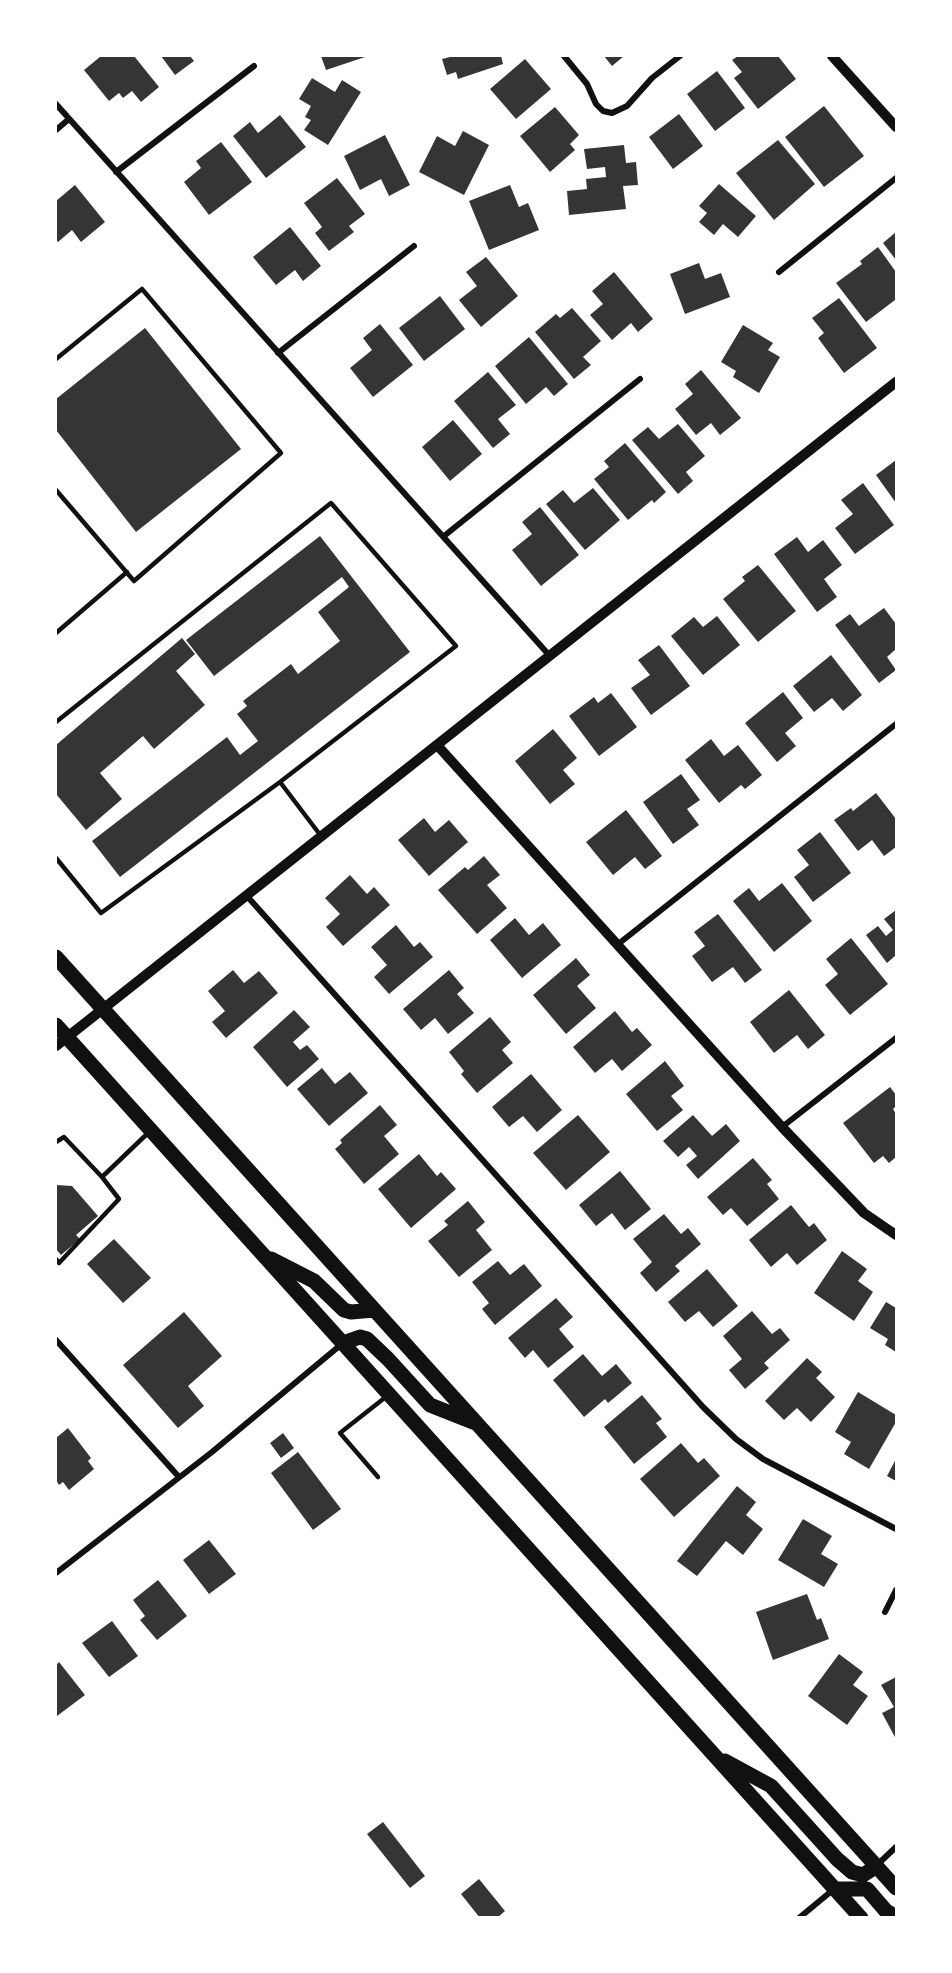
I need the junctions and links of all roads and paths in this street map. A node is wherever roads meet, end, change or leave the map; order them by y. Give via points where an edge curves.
1 (564, 56) edge
2 (680, 56) edge
3 (832, 56) edge
4 (254, 66) dead end
5 (56, 104) edge
6 (69, 119) junction
7 (897, 127) edge
8 (56, 130) edge
9 (116, 172) junction
10 (897, 178) edge
11 (414, 246) dead end
12 (779, 272) dead end
13 (278, 353) junction
14 (56, 358) edge
15 (640, 379) dead end
16 (897, 382) edge
17 (56, 490) edge
18 (62, 499) junction
19 (56, 504) edge
20 (444, 536) junction
21 (127, 573) junction
22 (56, 633) edge
23 (549, 656) junction
24 (56, 722) edge
25 (897, 724) edge
26 (437, 745) junction
27 (280, 782) junction
28 (321, 836) junction
29 (56, 858) edge
30 (246, 896) junction
31 (617, 945) junction
32 (56, 957) edge
33 (103, 1009) junction
34 (56, 1025) edge
35 (897, 1038) edge
36 (61, 1042) edge
37 (783, 1127) junction
38 (151, 1130) junction
39 (56, 1142) edge
40 (102, 1177) junction
41 (897, 1235) edge
42 (263, 1255) junction
43 (56, 1259) edge
44 (374, 1310) junction
45 (56, 1340) edge
46 (343, 1343) junction
47 (389, 1394) junction
48 (476, 1423) junction
49 (378, 1477) dead end
50 (179, 1478) junction
51 (897, 1529) edge
52 (56, 1573) edge
53 (897, 1590) edge
54 (885, 1612) dead end
55 (715, 1756) junction
56 (897, 1846) edge
57 (876, 1866) junction
58 (835, 1888) junction
59 (897, 1888) edge
60 (799, 1917) edge
61 (861, 1917) edge
62 (897, 1917) edge

1 - 2 street via 587,84 596,104 612,113 627,106 652,78
3 - 7 street
4 - 9 street
5 - 6 street
6 - 8 street
6 - 9 street
9 - 13 street
10 - 12 street
11 - 13 street
13 - 20 street
14 - 21 lane via 142,289 281,453 134,581
15 - 20 street
16 - 23 street
17 - 18 lane
18 - 19 lane
18 - 21 lane
20 - 23 street
21 - 22 lane
23 - 26 street
24 - 27 lane via 332,503 456,646
25 - 31 street
26 - 28 street
26 - 31 street
27 - 28 lane
27 - 29 lane via 101,913
28 - 30 street
30 - 33 street
30 - 51 street via 703,1407 763,1459
31 - 37 street
32 - 33 main road
33 - 36 street
33 - 44 main road
34 - 36 main road
35 - 37 street
36 - 38 main road
37 - 41 street via 864,1213
38 - 40 lane
38 - 42 main road
39 - 40 lane via 64,1137
40 - 43 lane via 118,1199 59,1263
42 - 44 main road via 314,1281 344,1310
42 - 46 main road
44 - 48 main road
45 - 50 street
46 - 47 main road
46 - 48 main road via 360,1337 367,1339 430,1405
46 - 50 street
47 - 49 lane via 340,1433
47 - 55 main road
48 - 57 main road
50 - 52 street
53 - 54 street
55 - 57 main road via 771,1786 852,1872 863,1875
55 - 58 main road
56 - 57 street
57 - 59 main road
58 - 60 street
58 - 61 main road
58 - 62 main road via 867,1889 886,1911

